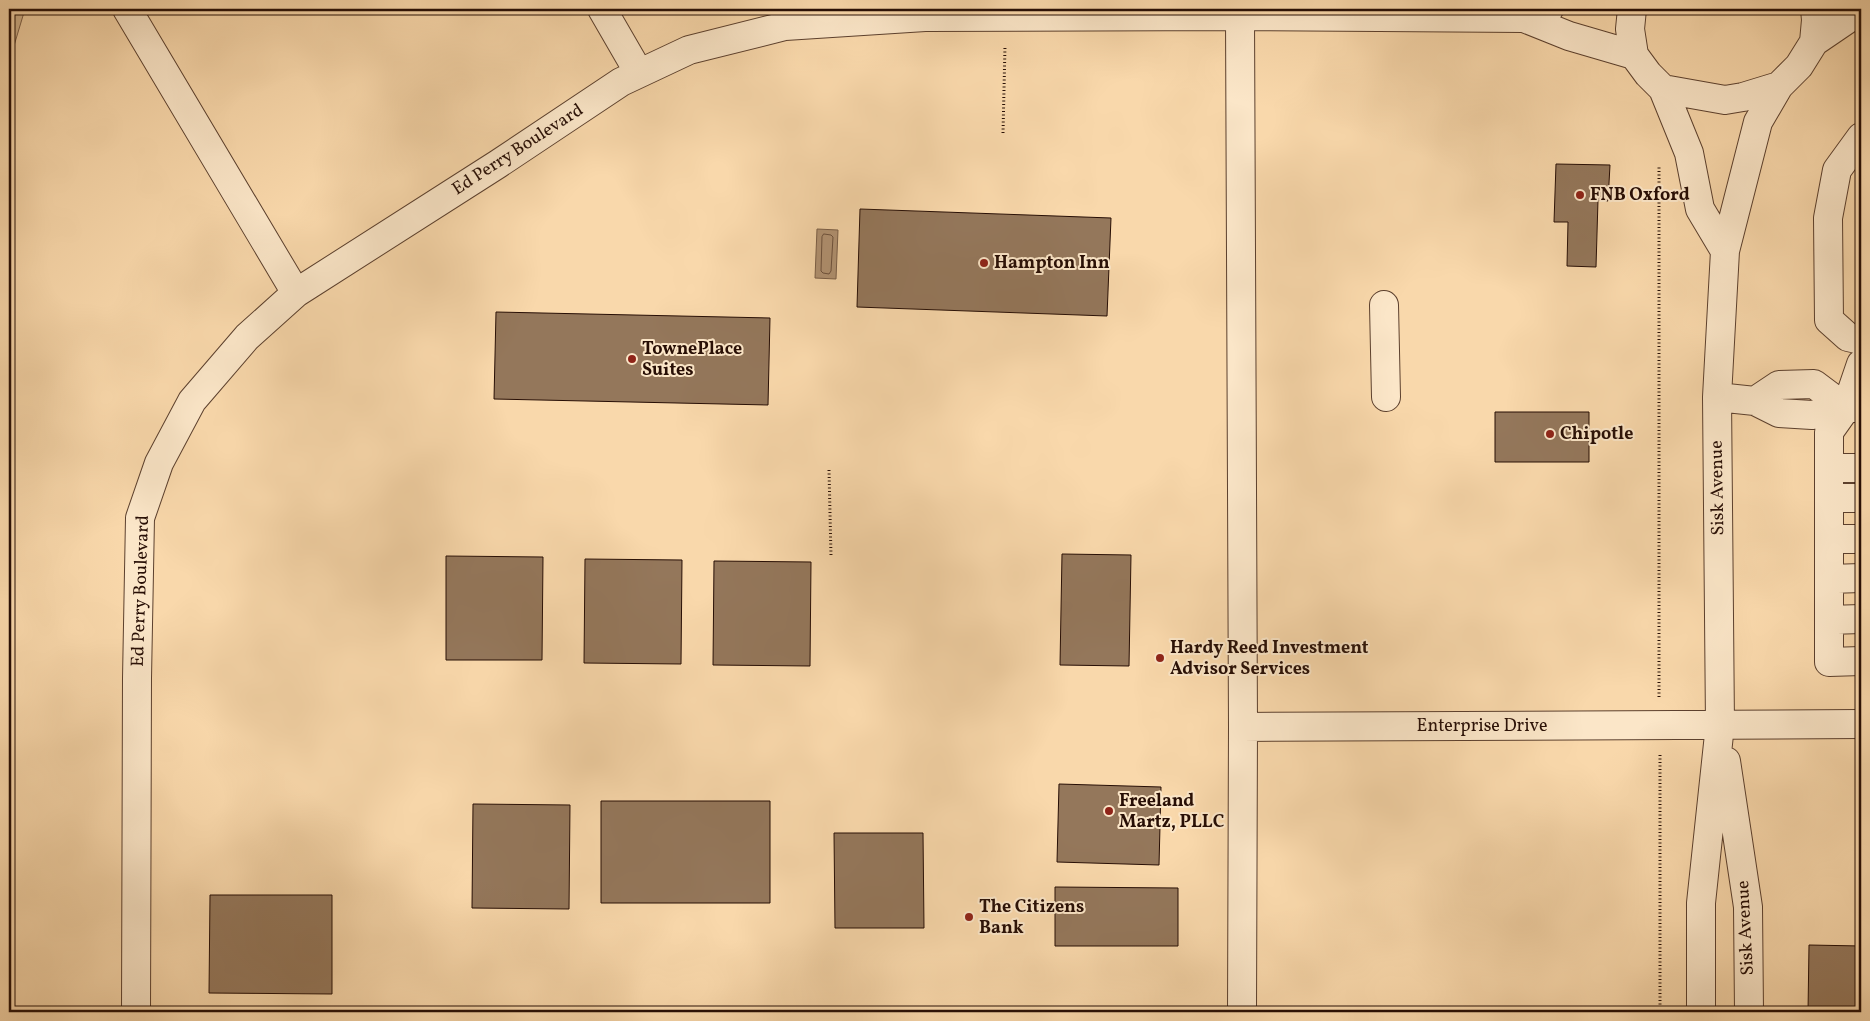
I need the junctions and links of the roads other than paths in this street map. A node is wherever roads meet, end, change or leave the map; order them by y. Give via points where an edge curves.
1 (127, 9) edge
2 (602, 9) edge
3 (1549, 9) edge
4 (1632, 9) edge
5 (1815, 9) edge
6 (1861, 10) edge
7 (1240, 16) junction
8 (1524, 18) junction
9 (1814, 42) junction
10 (1634, 55) junction
11 (639, 73) junction
12 (1779, 86) junction
13 (1663, 89) junction
14 (1861, 137) edge
15 (1725, 251) junction
16 (296, 293) junction
17 (1384, 306) dead end
18 (1861, 340) edge
19 (1861, 364) edge
20 (1386, 397) dead end
21 (1716, 397) junction
22 (1854, 408) edge
23 (1830, 468) junction
24 (1861, 468) edge
25 (1830, 498) junction
26 (1861, 498) edge
27 (1830, 539) junction
28 (1861, 539) edge
29 (1861, 578) edge
30 (1830, 579) junction
31 (1861, 619) edge
32 (1829, 633) junction
33 (1861, 645) edge
34 (1861, 661) edge
35 (1861, 724) edge
36 (1720, 725) junction
37 (1244, 727) junction
38 (136, 1012) edge
39 (1242, 1012) edge
40 (1701, 1012) edge
41 (1749, 1012) edge

1 - 16 street
2 - 11 street
3 - 8 street, Ed Perry Boulevard
4 - 10 street via 1630,28
5 - 9 street, Sisk Avenue
6 - 9 street
7 - 8 street, Ed Perry Boulevard
7 - 11 street, Ed Perry Boulevard via 925,17 785,26 689,50
7 - 37 street
8 - 10 street, Ed Perry Boulevard via 1569,36
9 - 12 street, Sisk Avenue via 1799,66
10 - 13 street
11 - 16 street, Ed Perry Boulevard
12 - 13 street, Sisk Avenue via 1725,100
12 - 15 street, Sisk Avenue via 1758,122
13 - 15 street via 1689,153 1700,210
14 - 18 street via 1837,170 1828,218 1829,320 1848,337
15 - 21 street, Sisk Avenue
16 - 38 street, Ed Perry Boulevard via 247,337 192,401 159,463 140,518
17 - 20 street
19 - 22 street
21 - 22 street via 1755,401 1779,385 1814,384
21 - 36 street, Sisk Avenue
22 - 23 street via 1829,432
23 - 24 street
23 - 25 street
25 - 26 street
25 - 27 street
27 - 28 street
27 - 30 street
29 - 30 street
30 - 32 street
31 - 32 street
32 - 33 street
32 - 34 street via 1829,662
35 - 36 street, Enterprise Drive
36 - 37 street, Enterprise Drive
36 - 40 street, Sisk Avenue via 1701,903
36 - 41 street, Sisk Avenue via 1748,907
37 - 39 street

